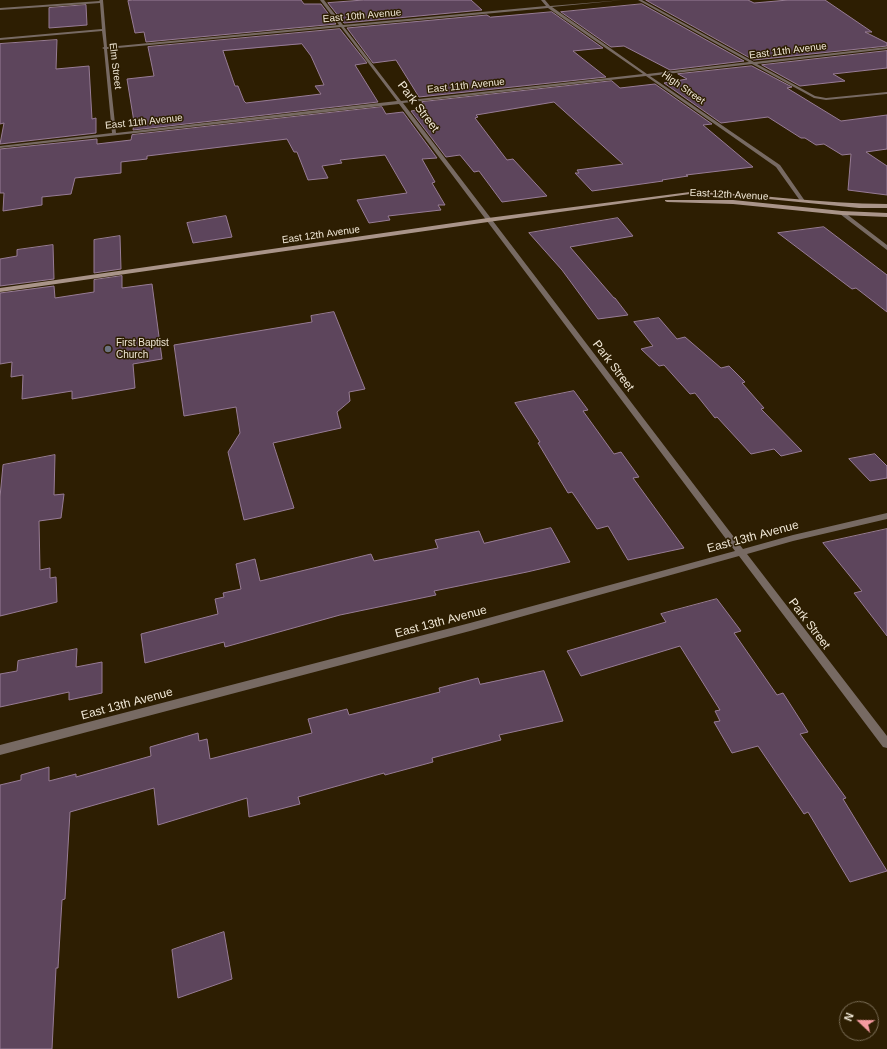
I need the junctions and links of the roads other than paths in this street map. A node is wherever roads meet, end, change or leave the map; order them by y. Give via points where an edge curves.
1 (322, 0) edge
2 (543, 0) edge
3 (621, 0) edge
4 (640, 0) edge
5 (101, 1) edge
6 (549, 6) junction
7 (0, 9) edge
8 (341, 26) junction
9 (103, 30) junction
10 (0, 39) edge
11 (104, 48) junction
12 (887, 48) edge
13 (753, 64) junction
14 (648, 75) junction
15 (887, 93) edge
16 (401, 102) junction
17 (114, 134) junction
18 (0, 147) edge
19 (645, 200) junction
20 (803, 201) junction
21 (887, 206) edge
22 (842, 214) junction
23 (887, 215) edge
24 (488, 220) junction
25 (887, 248) edge
26 (0, 290) edge
27 (887, 516) edge
28 (742, 552) junction
29 (887, 744) edge
30 (0, 750) edge

1 - 8 street, Park Street
2 - 6 street, High Street
3 - 6 street, East 10th Avenue
4 - 13 street
5 - 7 street
5 - 9 street, Elm Street
6 - 8 street, East 10th Avenue
6 - 14 street, High Street
8 - 11 street, East 10th Avenue
8 - 16 street, Park Street
9 - 10 street
9 - 11 street, Elm Street
11 - 17 street, Elm Street
12 - 13 street, East 11th Avenue
13 - 14 street, East 11th Avenue
13 - 15 street via 819,99
14 - 16 street, East 11th Avenue
14 - 20 street, High Street via 778,166
16 - 17 street, East 11th Avenue
16 - 24 street, Park Street
17 - 18 street, East 11th Avenue
19 - 20 street, East 12th Avenue via 690,194 728,194
19 - 22 street, East 12th Avenue via 733,202
19 - 24 street, East 12th Avenue
20 - 21 street, East 12th Avenue
22 - 23 street, East 12th Avenue
22 - 25 street
24 - 26 street, East 12th Avenue
24 - 28 street, Park Street
27 - 28 street, East 13th Avenue
28 - 29 street, Park Street
28 - 30 street, East 13th Avenue via 470,627

